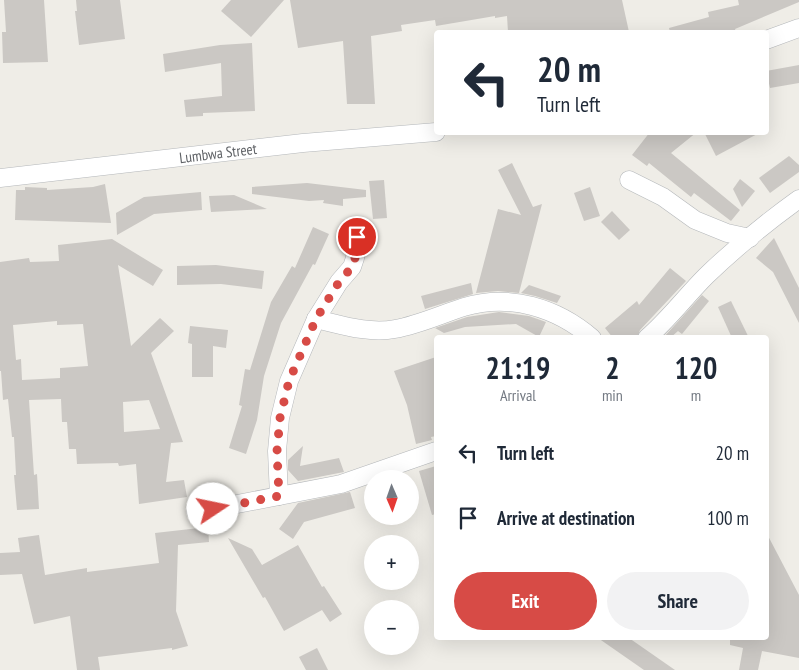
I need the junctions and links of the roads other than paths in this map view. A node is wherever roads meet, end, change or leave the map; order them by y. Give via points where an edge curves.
1 (799, 28) edge
2 (769, 39) edge
3 (434, 132) edge
4 (0, 178) edge
5 (629, 180) dead end
6 (799, 199) edge
7 (357, 237) dead end
8 (750, 238) junction
9 (316, 319) junction
10 (588, 335) edge
11 (650, 335) edge
12 (434, 452) edge
13 (279, 496) junction
14 (196, 512) dead end

1 - 2 street
3 - 4 street, Lumbwa Street via 303,143
5 - 8 street via 663,197 695,220
6 - 8 street
7 - 9 street via 352,267
8 - 11 street via 706,276
9 - 10 street via 379,331 396,329 467,306 491,301 510,302 535,305 553,312
9 - 13 street via 289,381 280,418 277,451
12 - 13 street via 341,484
13 - 14 street

